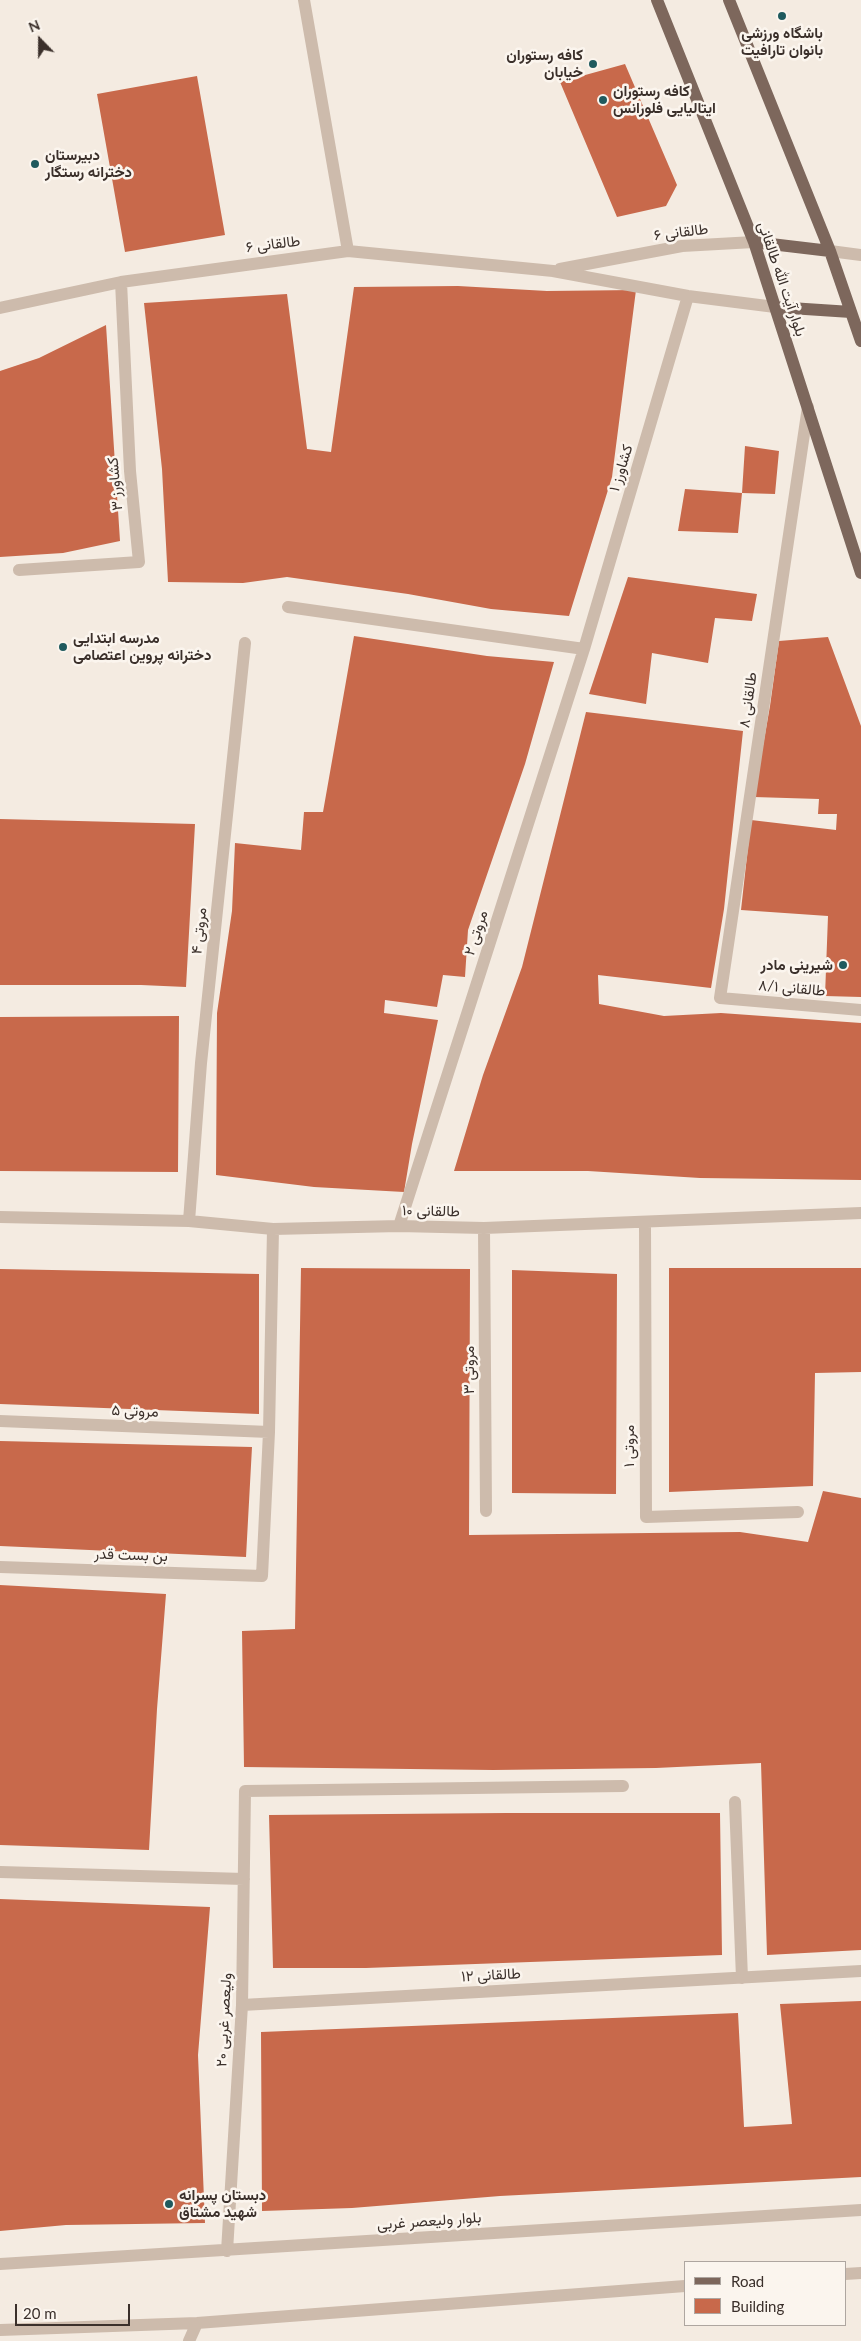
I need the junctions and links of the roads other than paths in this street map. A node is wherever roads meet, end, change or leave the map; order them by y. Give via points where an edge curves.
1 (304, 0) edge
2 (657, 0) edge
3 (729, 0) edge
4 (754, 242) junction
5 (348, 251) junction
6 (830, 251) junction
7 (861, 255) edge
8 (553, 271) junction
9 (121, 282) junction
10 (688, 296) junction
11 (775, 307) junction
12 (0, 308) edge
13 (856, 313) edge
14 (861, 341) edge
15 (808, 407) junction
16 (18, 570) dead end
17 (861, 573) edge
18 (288, 607) dead end
19 (244, 643) dead end
20 (584, 649) junction
21 (720, 998) joint
22 (861, 1010) edge
23 (861, 1213) edge
24 (0, 1217) edge
25 (189, 1222) junction
26 (645, 1223) junction
27 (399, 1226) junction
28 (484, 1228) junction
29 (273, 1229) junction
30 (0, 1421) edge
31 (269, 1432) junction
32 (486, 1512) dead end
33 (798, 1512) dead end
34 (0, 1567) edge
35 (623, 1786) dead end
36 (735, 1802) dead end
37 (0, 1872) edge
38 (244, 1879) junction
39 (861, 1971) edge
40 (742, 1978) junction
41 (242, 2005) junction
42 (861, 2210) edge
43 (227, 2251) junction
44 (0, 2264) edge
45 (861, 2273) edge
46 (846, 2274) edge
47 (684, 2286) edge
48 (198, 2323) junction
49 (0, 2330) edge
50 (189, 2341) edge

1 - 5 street
2 - 4 main road, بلوار آیت الله طالقانی
3 - 6 main road
4 - 6 main road
4 - 8 street, طالقانی ۶ via 682,246
4 - 11 main road, بلوار آیت الله طالقانی
5 - 8 street, طالقانی ۶
5 - 9 street, طالقانی ۶
6 - 7 street
6 - 13 main road
8 - 10 street, طالقانی ۶
9 - 12 street, طالقانی ۶
9 - 16 street, کشاورز ۳ via 130,471 139,562
10 - 11 street, طالقانی ۶
10 - 20 street, کشاورز ۱
11 - 13 main road
11 - 15 main road, بلوار آیت الله طالقانی
13 - 14 main road
15 - 17 main road, بلوار آیت الله طالقانی
15 - 21 street, طالقانی ۸
18 - 20 street
19 - 25 street, مروتی ۴ via 201,1063
20 - 27 street, مروتی ۲
21 - 22 street, طالقانی ۸/۱
23 - 26 street, طالقانی ۱۰
24 - 25 street, طالقانی ۱۰
25 - 29 street, طالقانی ۱۰
26 - 28 street, طالقانی ۱۰
26 - 33 street, مروتی ۱ via 646,1517
27 - 28 street, طالقانی ۱۰
27 - 29 street, طالقانی ۱۰
28 - 32 street, مروتی ۳
29 - 31 street
30 - 31 street, مروتی ۵
31 - 34 street, بن بست قدر via 262,1576
35 - 38 street, ولیعصر غربی ۲۰ via 245,1791
36 - 40 street
37 - 38 street
38 - 41 street, ولیعصر غربی ۲۰
39 - 40 street, طالقانی ۱۲
40 - 41 street, طالقانی ۱۲
41 - 43 street, ولیعصر غربی ۲۰
42 - 43 street, بلوار ولیعصر غربی
43 - 44 street, بلوار ولیعصر غربی
45 - 46 street
47 - 48 street
48 - 49 street
48 - 50 street

